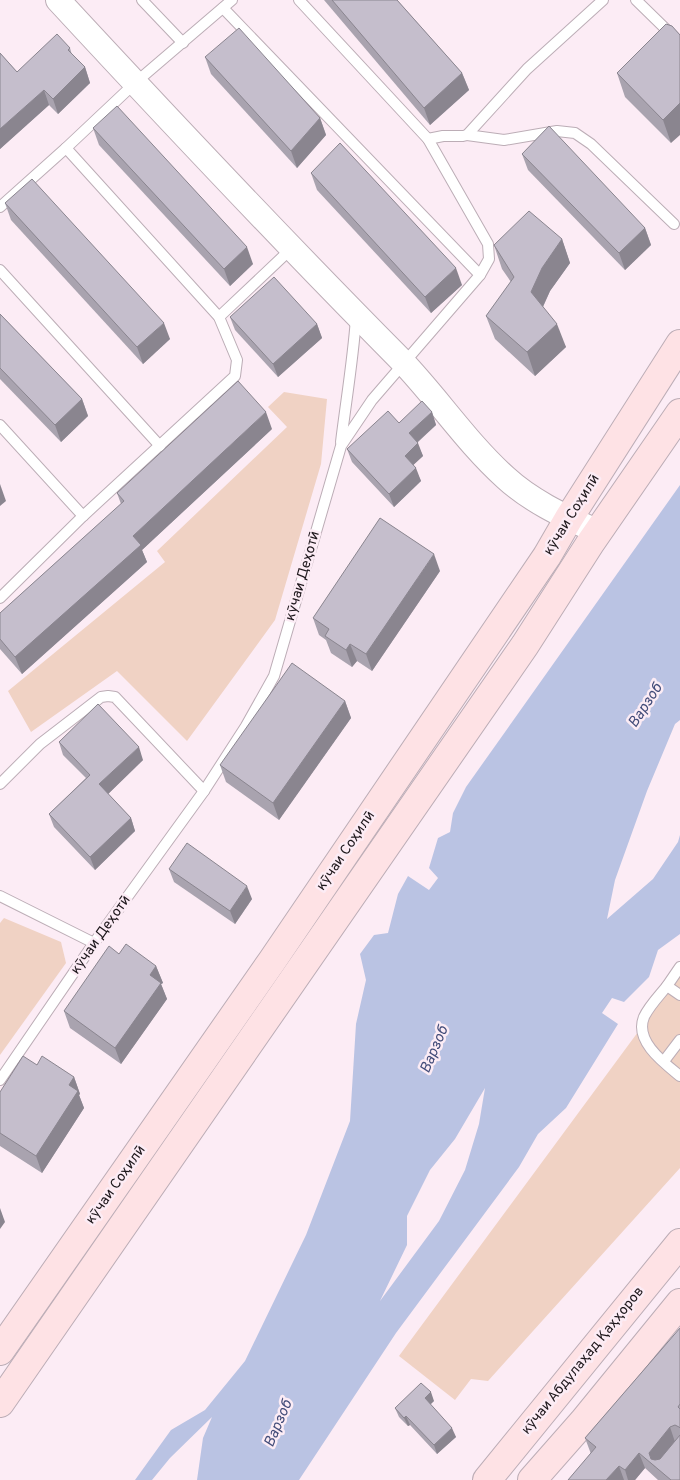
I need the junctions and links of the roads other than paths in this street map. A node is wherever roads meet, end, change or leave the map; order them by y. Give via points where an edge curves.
1 (58, 0) edge
2 (142, 0) edge
3 (232, 0) edge
4 (299, 0) edge
5 (603, 0) edge
6 (636, 0) edge
7 (223, 8) junction
8 (183, 43) junction
9 (680, 43) edge
10 (135, 83) junction
11 (467, 135) junction
12 (428, 139) junction
13 (66, 148) junction
14 (0, 207) edge
15 (674, 224) dead end
16 (292, 248) junction
17 (0, 270) edge
18 (480, 275) junction
19 (356, 315) junction
20 (220, 317) junction
21 (680, 344) edge
22 (404, 364) junction
23 (680, 413) edge
24 (0, 425) edge
25 (160, 446) junction
26 (341, 446) junction
27 (83, 516) junction
28 (569, 518) junction
29 (598, 532) junction
30 (1, 594) edge
31 (0, 784) edge
32 (204, 791) junction
33 (0, 896) edge
34 (94, 943) junction
35 (680, 967) edge
36 (667, 986) junction
37 (680, 995) edge
38 (680, 1040) edge
39 (664, 1062) junction
40 (680, 1076) edge
41 (0, 1080) edge
42 (680, 1243) edge
43 (680, 1303) edge
44 (0, 1351) edge
45 (0, 1403) edge
46 (487, 1480) edge
47 (532, 1480) edge

1 - 10 street
2 - 8 lane
3 - 7 lane
4 - 12 lane, кӯчаи Деҳотӣ
5 - 11 lane via 527,70
6 - 9 lane
7 - 8 lane
7 - 18 lane
8 - 10 lane
10 - 13 lane
10 - 16 street
11 - 12 lane
11 - 15 lane via 504,140 557,131 575,133 591,144
12 - 18 lane, кӯчаи Деҳотӣ via 488,244 489,259
13 - 14 lane
13 - 20 lane
16 - 19 street
16 - 20 lane
17 - 25 lane
18 - 22 lane, кӯчаи Деҳотӣ
19 - 22 street
19 - 26 lane
20 - 25 lane via 236,360 235,376
21 - 28 main road, кӯчаи Соҳилӣ
22 - 26 lane, кӯчаи Деҳотӣ via 372,400
22 - 28 street via 506,478 532,498
23 - 29 main road
24 - 27 lane
25 - 27 lane
26 - 32 lane, кӯчаи Деҳотӣ via 274,676
27 - 30 lane
28 - 29 street
28 - 44 main road, кӯчаи Соҳилӣ via 547,556 272,960
29 - 45 main road via 514,661
31 - 32 lane via 40,744 101,697 108,696 115,697
32 - 34 lane, кӯчаи Деҳотӣ
33 - 34 lane
34 - 41 lane, кӯчаи Деҳотӣ
35 - 36 lane
36 - 37 lane
36 - 39 lane via 649,1009 641,1027 648,1045
38 - 39 lane
39 - 40 lane
42 - 46 main road, кӯчаи Абдулаҳад Қаҳҳоров
43 - 47 main road

